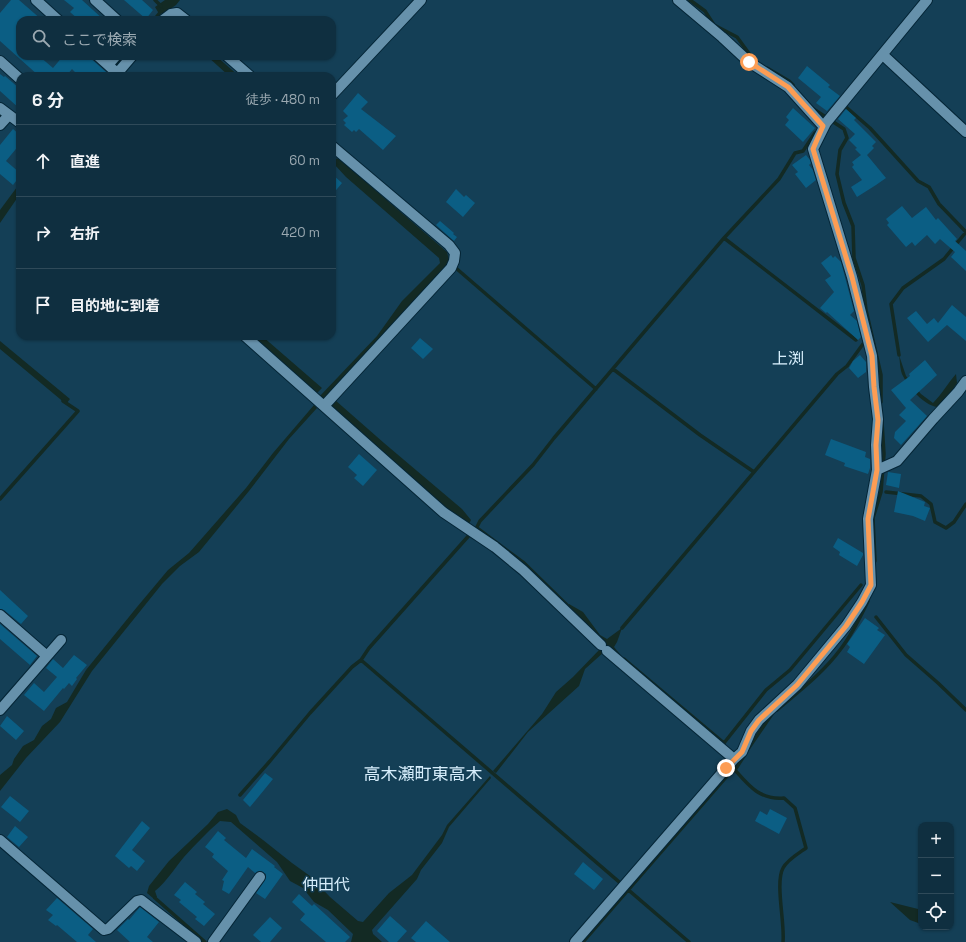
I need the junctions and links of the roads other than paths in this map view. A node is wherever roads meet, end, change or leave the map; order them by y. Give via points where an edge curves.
1 (36, 0) edge
2 (94, 0) edge
3 (421, 0) edge
4 (678, 0) edge
5 (927, 0) edge
6 (54, 16) edge
7 (112, 16) edge
8 (171, 16) edge
9 (181, 16) edge
10 (883, 55) junction
11 (102, 60) edge
12 (112, 60) edge
13 (128, 60) edge
14 (232, 60) edge
15 (0, 61) edge
16 (108, 65) junction
17 (114, 72) edge
18 (118, 72) edge
19 (245, 72) edge
20 (16, 75) edge
21 (336, 91) edge
22 (0, 108) edge
23 (9, 115) junction
24 (16, 120) edge
25 (827, 121) junction
26 (0, 125) edge
27 (966, 132) edge
28 (336, 149) edge
29 (250, 340) edge
30 (962, 386) edge
31 (321, 403) junction
32 (877, 470) junction
33 (0, 616) edge
34 (61, 640) dead end
35 (47, 656) junction
36 (0, 710) edge
37 (734, 759) junction
38 (0, 840) edge
39 (260, 877) dead end
40 (196, 942) edge
41 (213, 942) edge
42 (575, 942) edge

1 - 6 street
2 - 7 street
3 - 21 street
4 - 25 street via 749,62 788,87
5 - 10 street
8 - 9 street via 178,13
10 - 25 street
10 - 27 street
11 - 16 street
12 - 16 street
13 - 18 street
14 - 19 street
15 - 20 street
16 - 17 street
22 - 23 street
23 - 24 street
23 - 26 street
25 - 32 street via 813,149 852,277 872,356 878,420
28 - 31 street via 455,252 452,265
29 - 31 street
30 - 32 street via 897,461
31 - 37 street via 443,512 495,546 523,570 604,648
32 - 37 street via 868,519 871,585 846,626 797,685 759,720 742,752
33 - 35 street
34 - 35 street
35 - 36 street
37 - 42 street
38 - 40 street via 104,930 136,901 141,900
39 - 41 street

